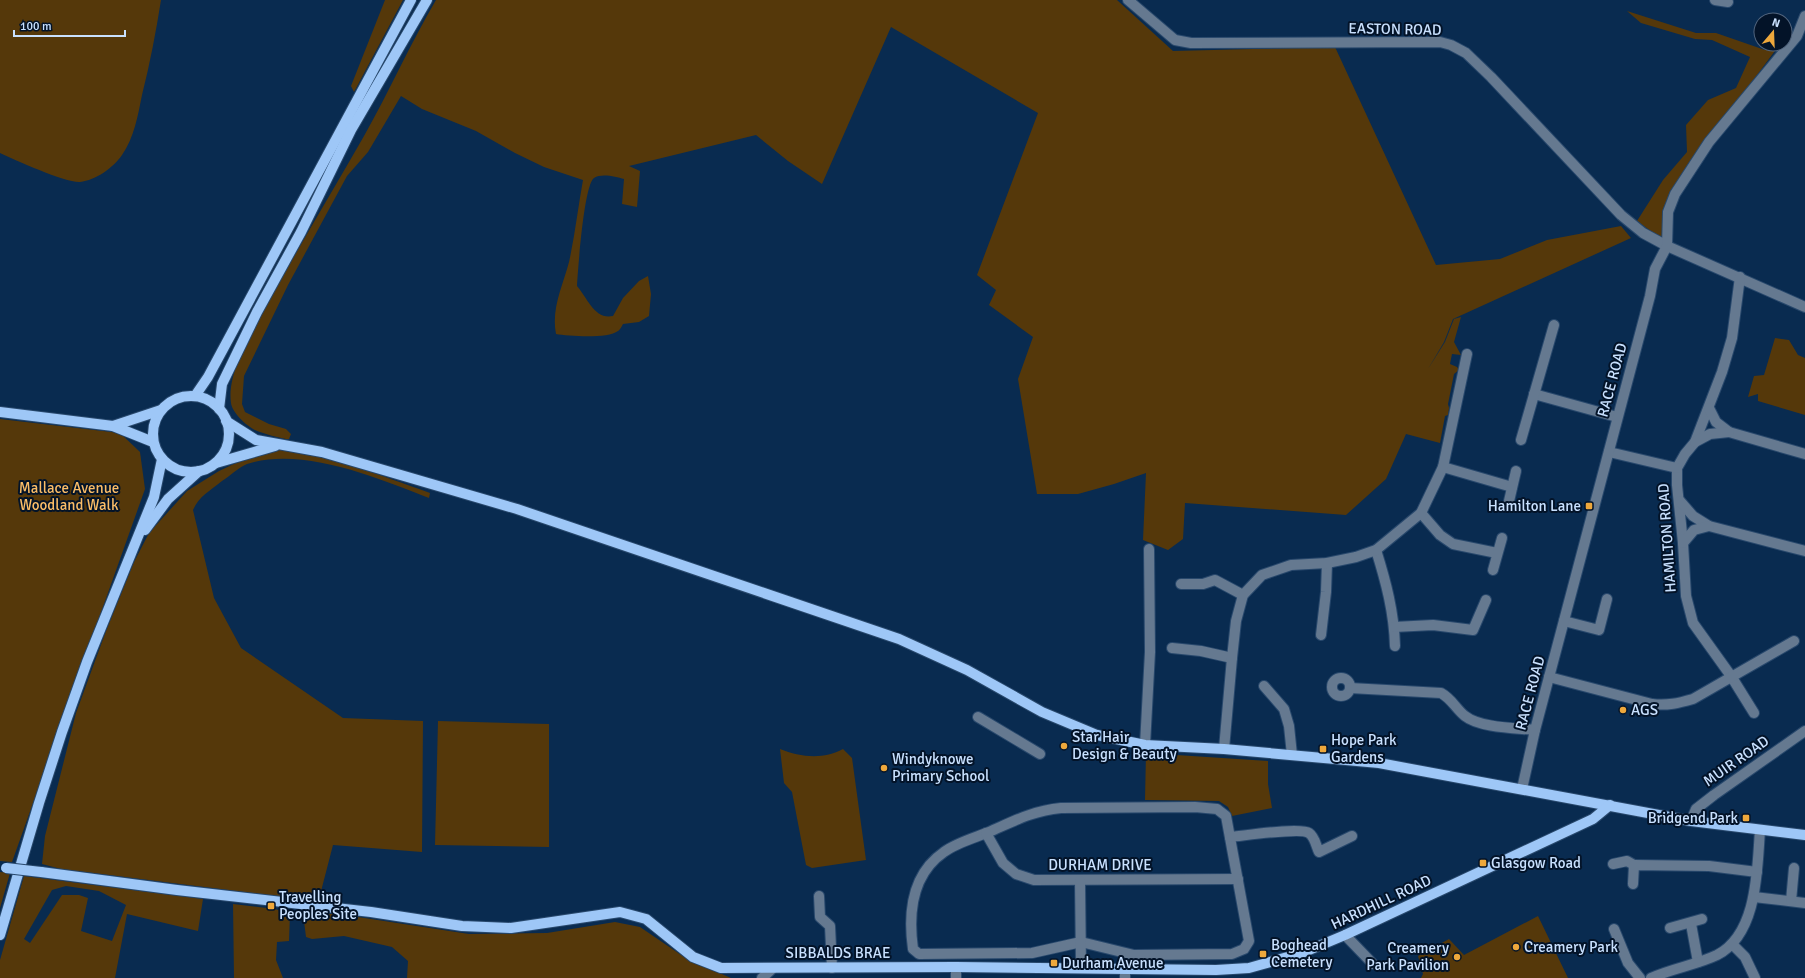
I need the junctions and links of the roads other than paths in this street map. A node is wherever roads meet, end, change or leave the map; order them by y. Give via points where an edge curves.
1 (411, 0) edge
2 (427, 0) edge
3 (1128, 0) edge
4 (1715, 0) edge
5 (1728, 2) dead end
6 (1805, 16) edge
7 (1667, 246) junction
8 (1740, 277) junction
9 (1805, 307) edge
10 (1554, 325) dead end
11 (1467, 354) dead end
12 (1534, 394) junction
13 (195, 396) junction
14 (1709, 408) junction
15 (219, 409) junction
16 (161, 410) junction
17 (0, 412) edge
18 (1617, 417) junction
19 (226, 421) junction
20 (113, 426) junction
21 (1729, 432) junction
22 (1520, 440) dead end
23 (154, 442) junction
24 (1695, 442) junction
25 (279, 445) junction
26 (1609, 452) junction
27 (1805, 454) edge
28 (162, 459) junction
29 (215, 463) junction
30 (1444, 467) junction
31 (1677, 468) junction
32 (199, 471) junction
33 (1516, 471) dead end
34 (1512, 487) junction
35 (1509, 501) dead end
36 (1680, 501) junction
37 (1421, 513) junction
38 (1709, 526) junction
39 (1502, 538) dead end
40 (136, 541) junction
41 (1684, 543) junction
42 (1149, 549) dead end
43 (1376, 550) junction
44 (1805, 550) edge
45 (1497, 553) junction
46 (1327, 563) junction
47 (1493, 570) dead end
48 (1181, 584) dead end
49 (1243, 595) junction
50 (1607, 599) dead end
51 (1486, 600) dead end
52 (1564, 621) junction
53 (1394, 627) junction
54 (1321, 635) dead end
55 (1794, 641) dead end
56 (1395, 646) dead end
57 (1172, 648) dead end
58 (1232, 658) junction
59 (1731, 676) junction
60 (1549, 677) junction
61 (1264, 686) dead end
62 (1350, 688) dead end
63 (1754, 713) dead end
64 (978, 717) dead end
65 (1535, 730) junction
66 (1805, 731) edge
67 (1145, 744) junction
68 (1224, 749) junction
69 (1040, 754) dead end
70 (1292, 755) junction
71 (1522, 789) junction
72 (1610, 805) junction
73 (1691, 821) junction
74 (1760, 830) junction
75 (986, 833) junction
76 (1805, 835) edge
77 (1352, 836) dead end
78 (1230, 837) junction
79 (1613, 864) dead end
80 (1634, 865) junction
81 (3, 867) edge
82 (1794, 868) dead end
83 (1757, 872) junction
84 (1238, 879) junction
85 (1080, 881) junction
86 (1633, 884) dead end
87 (819, 896) dead end
88 (1754, 897) junction
89 (1791, 901) junction
90 (1805, 903) edge
91 (1702, 920) dead end
92 (1691, 924) junction
93 (1670, 928) dead end
94 (1614, 929) dead end
95 (0, 935) edge
96 (1345, 935) junction
97 (1081, 942) junction
98 (1732, 944) junction
99 (1698, 962) junction
100 (1373, 964) dead end
101 (956, 967) junction
102 (773, 968) junction
103 (832, 968) junction
104 (1081, 968) junction
105 (1125, 973) edge
106 (762, 978) edge
107 (956, 978) edge
108 (1640, 978) edge
109 (1651, 978) edge
110 (1755, 978) edge

1 - 13 main road via 290,227 208,377
2 - 15 main road via 351,130 301,232 257,312 222,384
3 - 7 street, EASTON ROAD via 1175,40 1191,44 1440,42 1451,45 1466,53 1491,77 1621,215 1643,233
4 - 5 street
6 - 7 street, RACE ROAD via 1797,36 1709,142 1675,194 1668,212
7 - 8 street, EASTON ROAD
7 - 18 street, RACE ROAD via 1654,270 1650,296
8 - 9 street, EASTON ROAD
8 - 14 street, HAMILTON ROAD via 1732,338
10 - 12 street
11 - 30 street
12 - 18 street
12 - 22 street
13 - 15 main road via 208,400
13 - 16 main road via 180,397
14 - 21 street via 1716,422
14 - 24 street, HAMILTON ROAD
15 - 19 main road
16 - 20 main road
16 - 23 main road via 153,429
17 - 20 main road
18 - 26 street, RACE ROAD
19 - 25 main road via 256,440
19 - 29 main road via 227,445
20 - 23 main road
21 - 24 street via 1710,434
21 - 27 street
23 - 28 main road
24 - 31 street, HAMILTON ROAD
25 - 29 main road
25 - 67 main road via 322,452 517,509 899,639 968,670 1042,712 1071,725 1097,735
26 - 31 street
26 - 52 street, RACE ROAD
28 - 32 main road via 178,470
28 - 40 main road via 154,497
29 - 32 main road
30 - 34 street
30 - 37 street
31 - 36 street, HAMILTON ROAD
32 - 40 main road via 168,499
33 - 34 street
34 - 35 street
36 - 38 street via 1693,516
36 - 41 street, HAMILTON ROAD
37 - 43 street
37 - 45 street via 1440,535 1453,544
38 - 41 street via 1694,530
38 - 44 street
39 - 45 street
40 - 95 main road via 62,732
41 - 59 street, HAMILTON ROAD via 1686,596 1693,623
42 - 67 street via 1150,652
43 - 46 street
43 - 53 street via 1388,588
45 - 47 street
46 - 49 street via 1291,565 1262,575
46 - 54 street
48 - 49 street via 1203,584 1215,580
49 - 58 street via 1236,621
50 - 52 street via 1599,630
51 - 53 street via 1473,630 1433,625
52 - 60 street, RACE ROAD
53 - 56 street
55 - 59 street
57 - 58 street
58 - 68 street
59 - 60 street via 1693,699 1663,706
59 - 63 street, HAMILTON ROAD
60 - 65 street, RACE ROAD
61 - 70 street via 1284,709 1289,726
62 - 65 street via 1441,693 1448,696 1466,716 1478,723
64 - 69 street
65 - 71 street, RACE ROAD
66 - 73 street, MUIR ROAD via 1696,809
67 - 68 main road
68 - 70 main road
70 - 71 main road via 1379,763
71 - 72 main road
72 - 73 main road
72 - 96 main road, HARDHILL ROAD via 1593,819
73 - 74 main road
74 - 76 main road
74 - 83 street
75 - 78 street via 1040,810 1195,807 1217,809 1226,816
75 - 85 street, DURHAM DRIVE via 1003,863 1016,874 1034,880
75 - 97 street via 944,851 933,860 918,882 913,896 911,919 913,949 919,954 1032,953
77 - 78 street via 1319,852 1308,832
78 - 84 street
79 - 80 street via 1627,861
80 - 83 street via 1702,865
80 - 86 street
81 - 102 main road, SIBBALDS BRAE, bridge via 372,912 462,926 511,928 620,912 646,920 693,957 721,968
82 - 89 street
83 - 88 street
84 - 85 street, DURHAM DRIVE
84 - 97 street via 1250,941 1244,949 1232,954 1134,954
85 - 97 street
87 - 103 street via 820,917 830,926
88 - 89 street
88 - 98 street via 1746,921
89 - 90 street
91 - 92 street
92 - 93 street
92 - 99 street
94 - 108 street via 1628,963
96 - 100 street
96 - 105 main road, HARDHILL ROAD via 1302,953 1249,968
97 - 104 street
98 - 99 street via 1718,954
98 - 110 street via 1745,957
99 - 109 street via 1665,971
101 - 103 main road, SIBBALDS BRAE
101 - 104 main road, HARDHILL ROAD
101 - 107 street
102 - 103 main road, SIBBALDS BRAE
102 - 106 street
104 - 105 main road, HARDHILL ROAD

